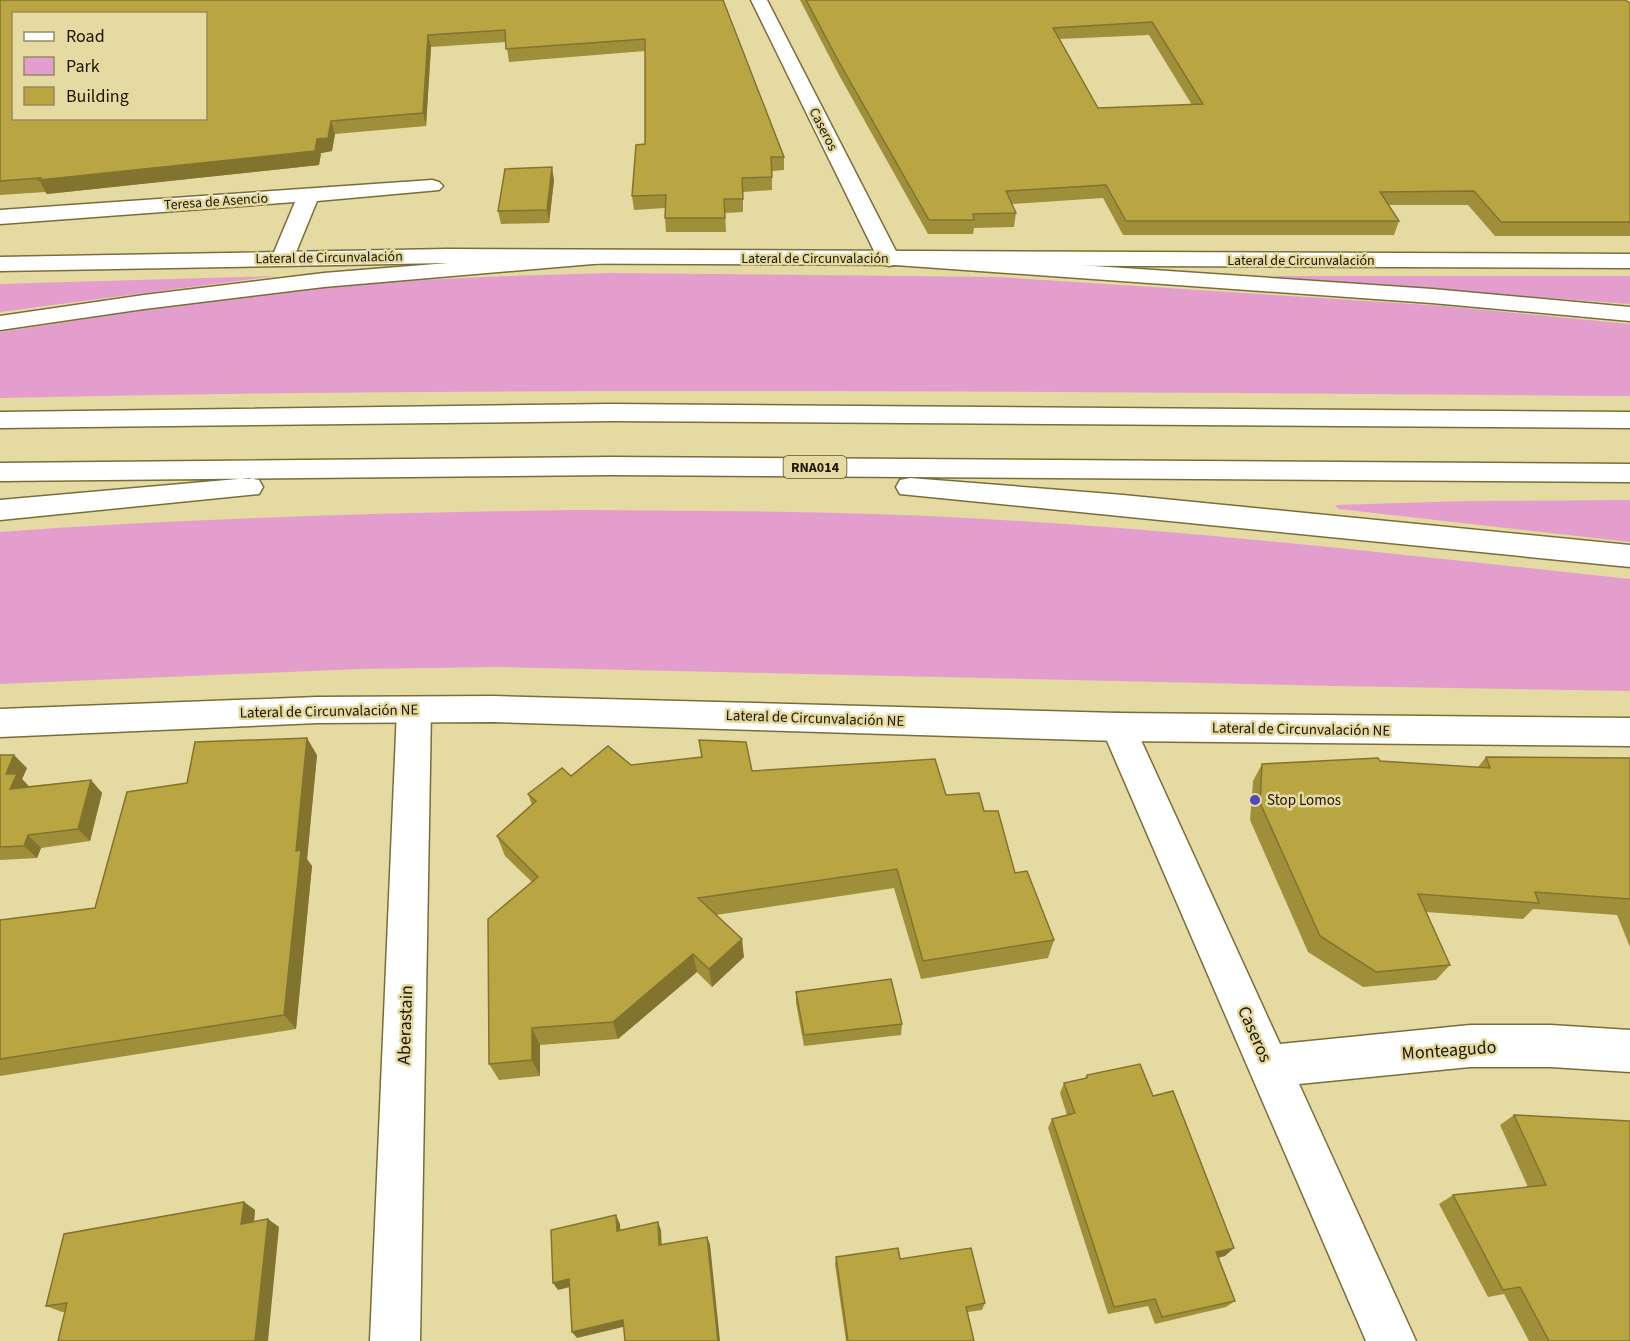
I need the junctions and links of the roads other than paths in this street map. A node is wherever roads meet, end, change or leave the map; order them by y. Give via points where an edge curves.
1 (759, 0) edge
2 (432, 186) dead end
3 (309, 195) junction
4 (0, 217) edge
5 (283, 257) junction
6 (608, 257) junction
7 (889, 259) junction
8 (1630, 261) edge
9 (0, 264) edge
10 (1630, 314) edge
11 (0, 323) edge
12 (0, 420) edge
13 (1630, 420) edge
14 (491, 466) junction
15 (675, 466) junction
16 (0, 472) edge
17 (1630, 472) edge
18 (0, 510) edge
19 (1630, 556) edge
20 (414, 710) junction
21 (0, 723) edge
22 (1118, 727) junction
23 (1630, 732) edge
24 (1630, 1051) edge
25 (1269, 1066) junction
26 (395, 1341) edge
27 (1391, 1341) edge

1 - 7 main road, Caseros
2 - 3 main road, Teresa de Asencio
3 - 4 main road, Teresa de Asencio
3 - 5 main road
5 - 6 main road, Lateral de Circunvalación
5 - 9 main road, Lateral de Circunvalación
6 - 7 main road, Lateral de Circunvalación
6 - 11 main road via 313,281
7 - 8 main road, Lateral de Circunvalación
7 - 10 main road via 1432,296
12 - 13 main road via 443,414
14 - 15 main road, RNA014
14 - 16 main road, RNA014
14 - 18 main road
15 - 17 main road, RNA014
15 - 19 main road via 1123,505
20 - 21 main road, Lateral de Circunvalación NE via 306,710
20 - 22 main road, Lateral de Circunvalación NE via 591,711
20 - 26 main road, Aberastain
22 - 23 main road, Lateral de Circunvalación NE
22 - 25 main road, Caseros
24 - 25 main road, Monteagudo via 1470,1046
25 - 27 main road, Caseros

